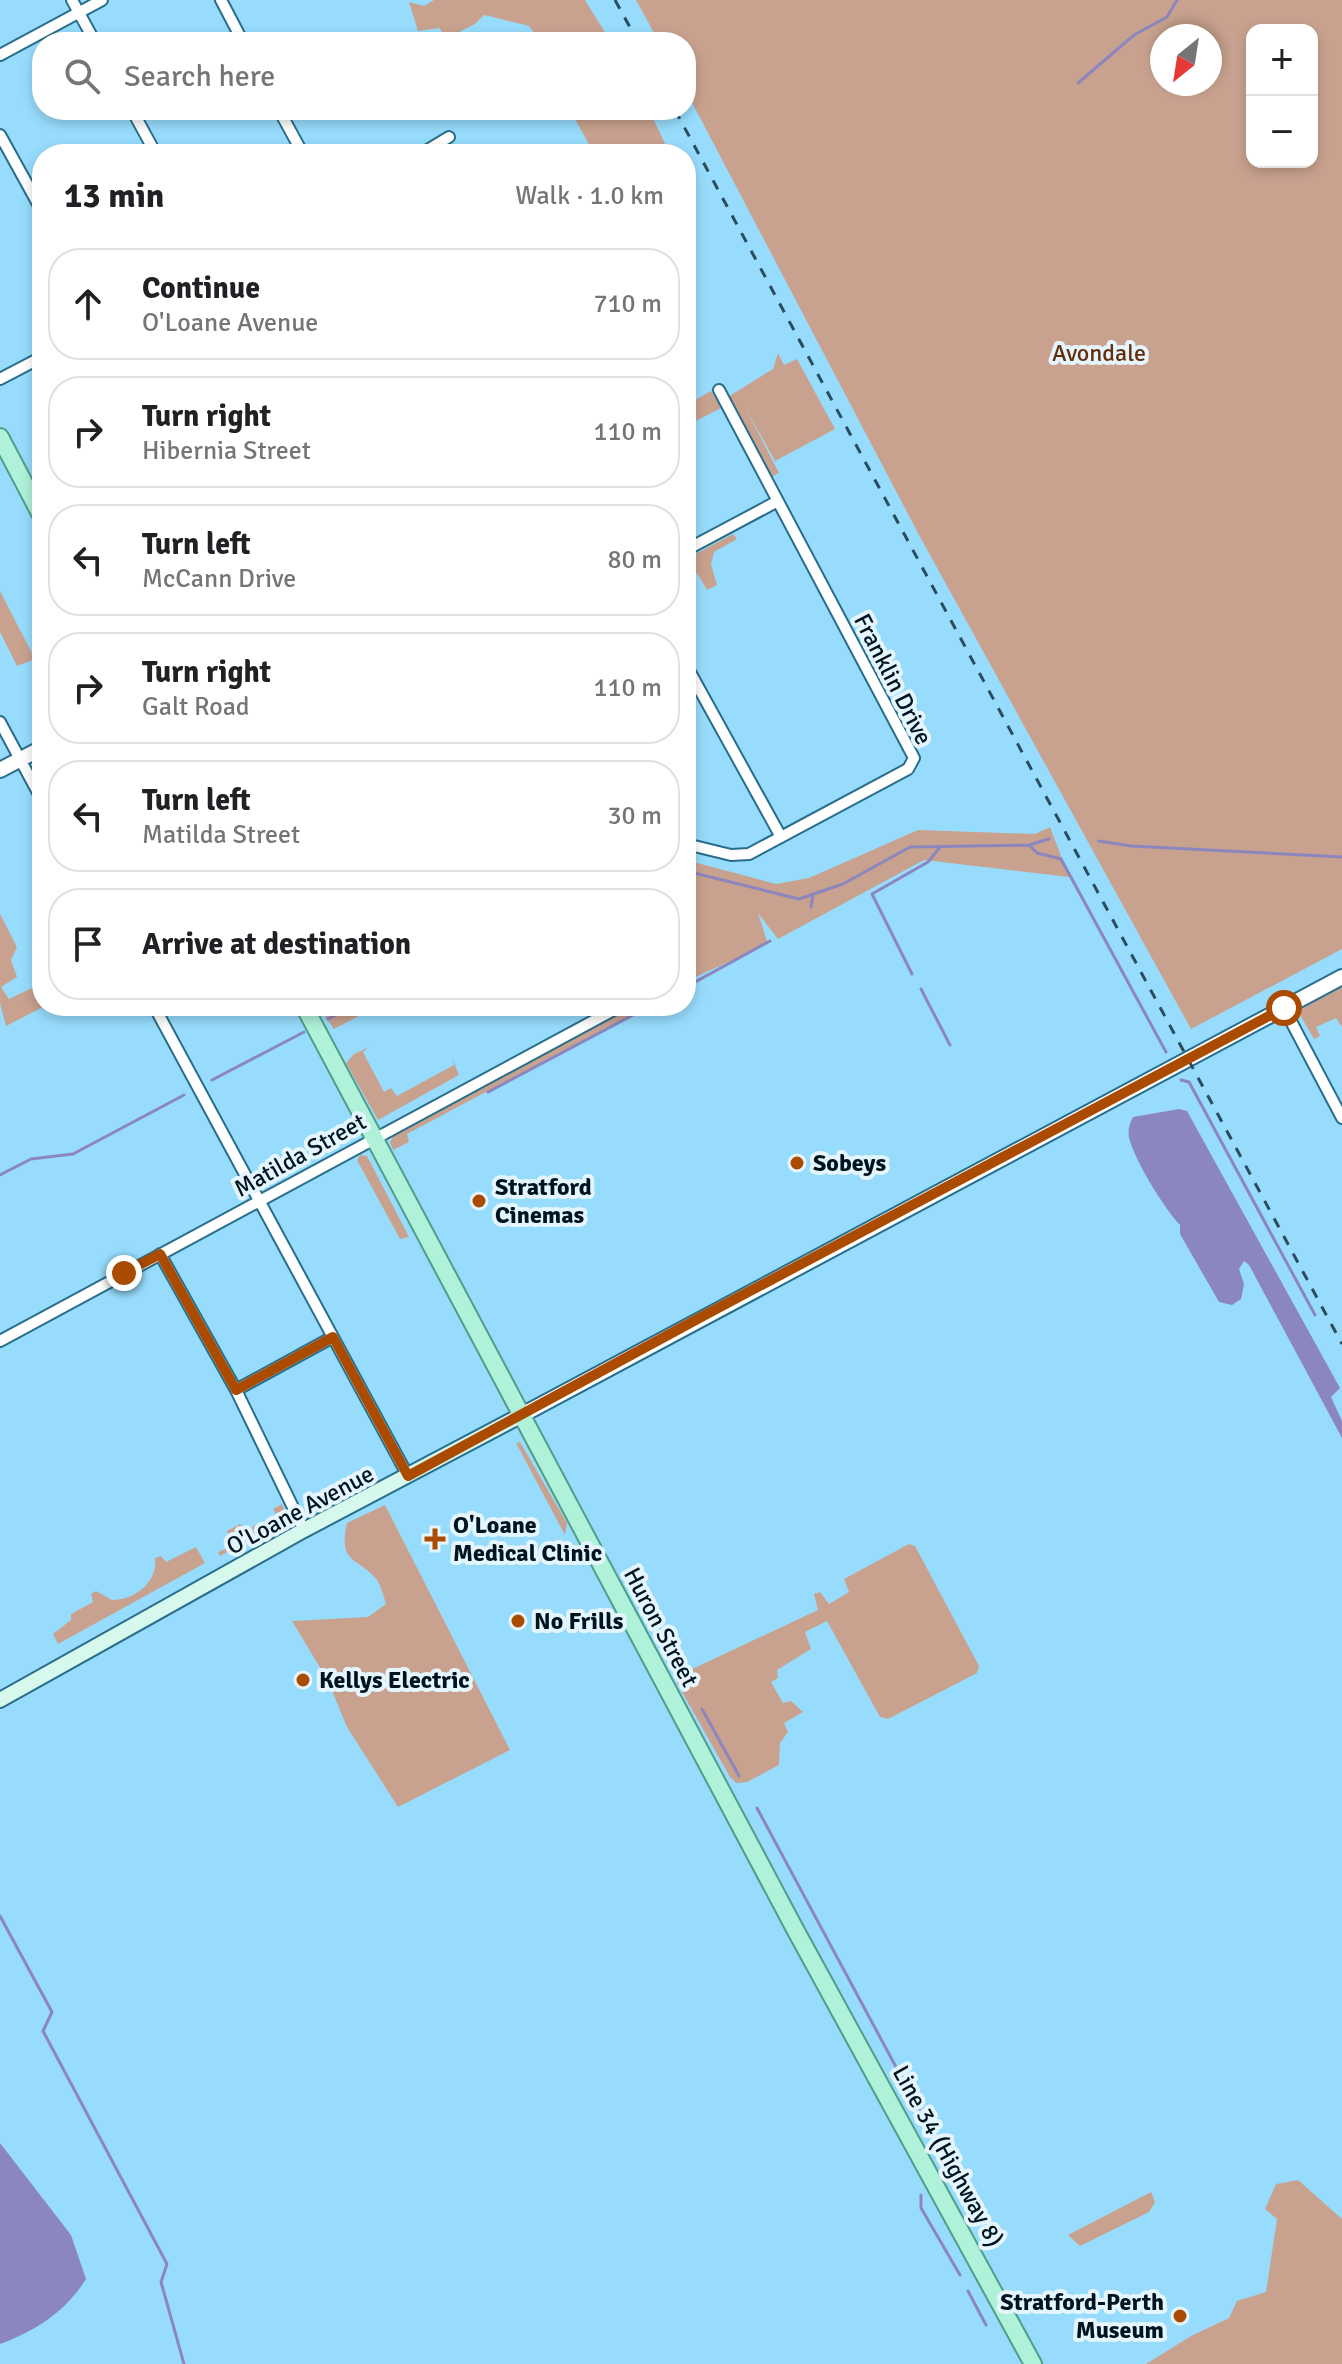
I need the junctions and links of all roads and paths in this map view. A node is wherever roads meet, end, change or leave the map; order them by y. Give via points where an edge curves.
1 (72, 0) edge
2 (102, 0) edge
3 (221, 0) edge
4 (79, 12) junction
5 (42, 32) edge
6 (90, 32) edge
7 (238, 32) edge
8 (32, 38) edge
9 (0, 55) edge
10 (137, 120) edge
11 (284, 120) edge
12 (0, 135) edge
13 (449, 137) dead end
14 (151, 144) edge
15 (298, 144) edge
16 (437, 144) edge
17 (32, 193) edge
18 (32, 362) edge
19 (0, 379) edge
20 (719, 390) dead end
21 (0, 437) edge
22 (32, 498) edge
23 (778, 501) junction
24 (696, 545) edge
25 (696, 683) edge
26 (0, 722) edge
27 (32, 753) edge
28 (20, 760) junction
29 (0, 770) edge
30 (32, 782) edge
31 (781, 837) junction
32 (696, 846) edge
33 (1342, 977) edge
34 (1284, 1008) junction
35 (159, 1016) edge
36 (309, 1016) edge
37 (602, 1016) edge
38 (1342, 1118) edge
39 (376, 1137) junction
40 (259, 1200) junction
41 (160, 1254) junction
42 (333, 1337) junction
43 (0, 1341) edge
44 (236, 1390) junction
45 (520, 1416) junction
46 (408, 1476) junction
47 (304, 1530) junction
48 (0, 1700) edge
49 (819, 1972) joint
50 (1033, 2364) edge

1 - 4 street
2 - 4 street
3 - 7 street
4 - 5 street
4 - 6 street
8 - 9 street
10 - 14 street
11 - 15 street
12 - 17 street
13 - 16 street
18 - 19 street
20 - 23 street, Franklin Drive
21 - 22 main road
23 - 24 street
23 - 31 street, Franklin Drive via 914,758 908,769
25 - 31 street
26 - 28 street
27 - 28 street
28 - 29 street
28 - 30 street
31 - 32 street, Franklin Drive via 741,856
33 - 34 street, O'Loane Avenue
34 - 38 street
34 - 45 street, O'Loane Avenue
35 - 40 street
36 - 39 main road, Huron Street
37 - 39 street, Matilda Street
39 - 40 street, Matilda Street
39 - 45 main road, Huron Street
40 - 41 street, Matilda Street
40 - 42 street
41 - 43 street, Matilda Street
41 - 44 street
42 - 44 street
42 - 46 street
44 - 47 street
45 - 46 main road, O'Loane Avenue
45 - 49 main road, Huron Street
46 - 47 main road, O'Loane Avenue
47 - 48 main road, O'Loane Avenue
49 - 50 main road, Line 34 (Highway 8)

